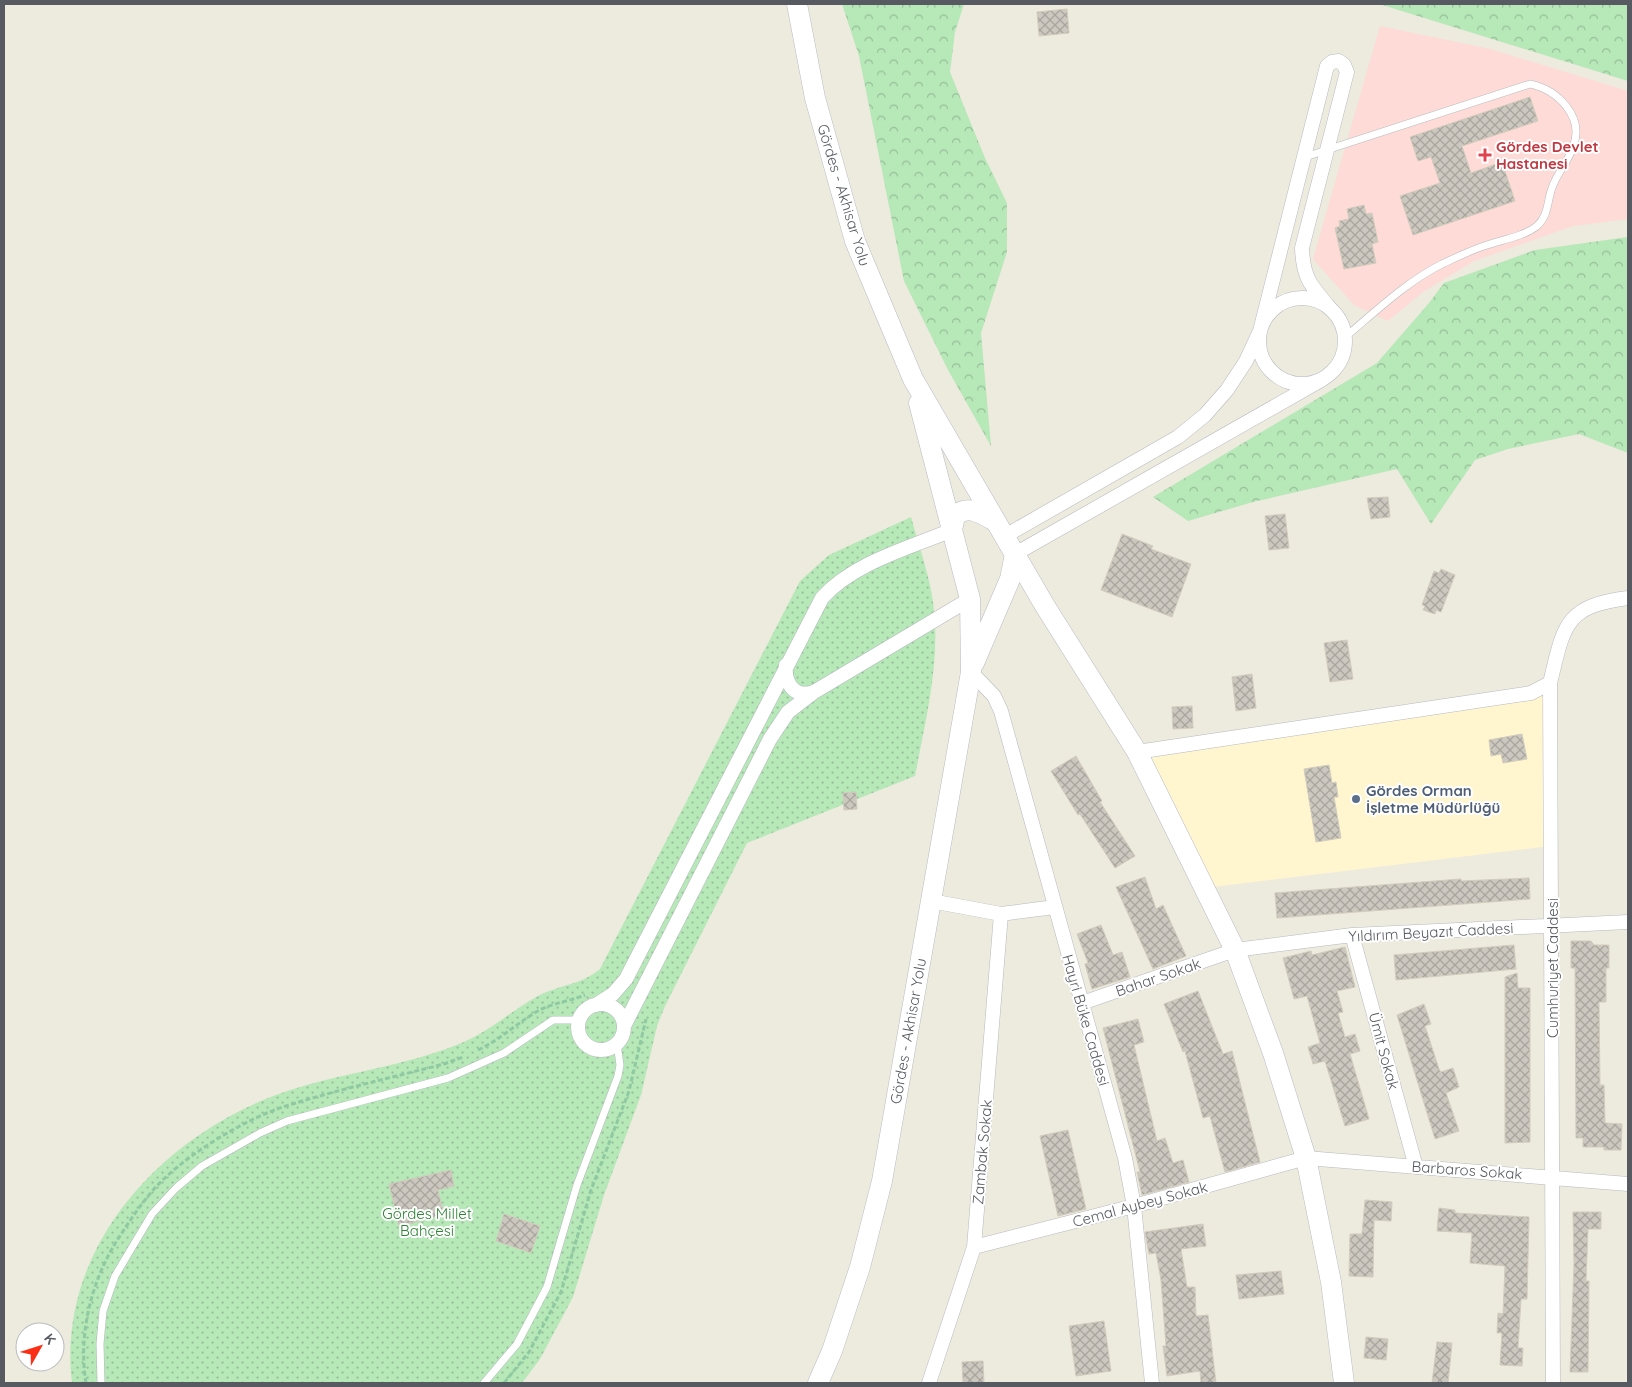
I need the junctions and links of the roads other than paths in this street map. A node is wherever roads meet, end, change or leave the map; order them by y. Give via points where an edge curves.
1 (797, 4) edge
2 (1327, 149) junction
3 (1304, 157) junction
4 (1329, 307) junction
5 (1260, 331) junction
6 (1344, 338) junction
7 (1323, 378) junction
8 (913, 379) junction
9 (1001, 529) junction
10 (952, 530) junction
11 (1015, 554) junction
12 (1628, 598) edge
13 (970, 599) junction
14 (1000, 600) junction
15 (1045, 606) junction
16 (786, 664) junction
17 (970, 672) junction
18 (1550, 682) junction
19 (814, 692) junction
20 (1136, 752) junction
21 (931, 901) junction
22 (1055, 907) junction
23 (1001, 914) junction
24 (1628, 922) edge
25 (1552, 925) junction
26 (1352, 935) junction
27 (1235, 950) junction
28 (593, 999) junction
29 (1082, 1003) junction
30 (579, 1020) junction
31 (625, 1024) junction
32 (617, 1044) junction
33 (1306, 1158) junction
34 (1416, 1167) junction
35 (1552, 1176) junction
36 (1628, 1184) edge
37 (1134, 1206) junction
38 (974, 1247) junction
39 (101, 1383) edge
40 (484, 1383) edge
41 (818, 1383) edge
42 (929, 1383) edge
43 (1152, 1383) edge
44 (1344, 1383) edge
45 (1553, 1383) edge

1 - 8 main road, Gördes - Akhisar Yolu via 815,98 856,241
2 - 3 lane
2 - 3 street via 1347,72 1338,61 1327,66
2 - 4 street via 1302,248 1303,269
2 - 6 lane via 1530,84 1541,86 1561,100 1574,121 1576,132 1575,145 1551,189 1545,215 1535,227 1439,266
3 - 5 street
4 - 5 street via 1317,300 1288,300 1275,307
4 - 6 street via 1338,318
5 - 7 street via 1259,346 1271,372 1296,384
5 - 9 street via 1246,362 1227,390 1205,415 1178,437
6 - 7 street via 1342,358
7 - 11 street
8 - 9 main road, Gördes - Akhisar Yolu
8 - 10 main road, Gördes - Akhisar Yolu
9 - 10 main road via 972,510 965,510 955,516
9 - 11 main road, Gördes - Akhisar Yolu
10 - 13 main road, Gördes - Akhisar Yolu
10 - 16 street via 856,570 832,586 814,610
11 - 14 main road, Gördes - Akhisar Yolu via 1010,579
11 - 15 main road, Gördes - Akhisar Yolu
12 - 18 street, Cumhuriyet Caddesi via 1601,601 1574,616 1562,634
13 - 14 main road via 976,608 985,611
13 - 17 main road, Gördes - Akhisar Yolu
13 - 19 street
14 - 15 main road via 1011,592 1023,590 1035,595
14 - 17 main road, Gördes - Akhisar Yolu
15 - 20 main road, Gördes - Akhisar Yolu
16 - 19 street via 786,678 792,689 802,694
16 - 28 street via 626,980 613,994
17 - 21 main road, Gördes - Akhisar Yolu
17 - 22 street, Hayri Büke Caddesi via 994,696 1001,711
18 - 20 street via 1531,693
18 - 25 street, Cumhuriyet Caddesi
19 - 31 street via 788,712 770,739
20 - 27 main road, Gördes - Akhisar Yolu
21 - 23 street
21 - 41 main road, Gördes - Akhisar Yolu via 882,1181 860,1267
22 - 23 street
22 - 29 street, Hayri Büke Caddesi
23 - 38 street, Zambak Sokak
24 - 25 street, Yıldırım Beyazıt Caddesi
25 - 26 street, Yıldırım Beyazıt Caddesi
25 - 35 street, Cumhuriyet Caddesi
26 - 27 street, Yıldırım Beyazıt Caddesi
26 - 34 street, Ümit Sokak
27 - 29 street, Bahar Sokak
27 - 33 main road, Gördes - Akhisar Yolu via 1274,1054
28 - 30 street
28 - 31 street via 618,1011
29 - 37 street, Hayri Büke Caddesi via 1125,1158
30 - 32 street via 580,1036 590,1047 604,1051
30 - 39 lane via 553,1020 504,1053 448,1078 286,1121 202,1166 152,1214 115,1276 103,1311
31 - 32 street
32 - 40 lane via 618,1076 577,1185 547,1287 517,1344
33 - 34 street, Barbaros Sokak
33 - 37 street, Cemal Aybey Sokak
33 - 44 main road, Gördes - Akhisar Yolu via 1331,1282
34 - 35 street, Barbaros Sokak
35 - 36 street, Barbaros Sokak
35 - 45 street, Cumhuriyet Caddesi
37 - 38 street, Cemal Aybey Sokak
37 - 43 street, Hayri Büke Caddesi
38 - 42 street, Zambak Sokak

